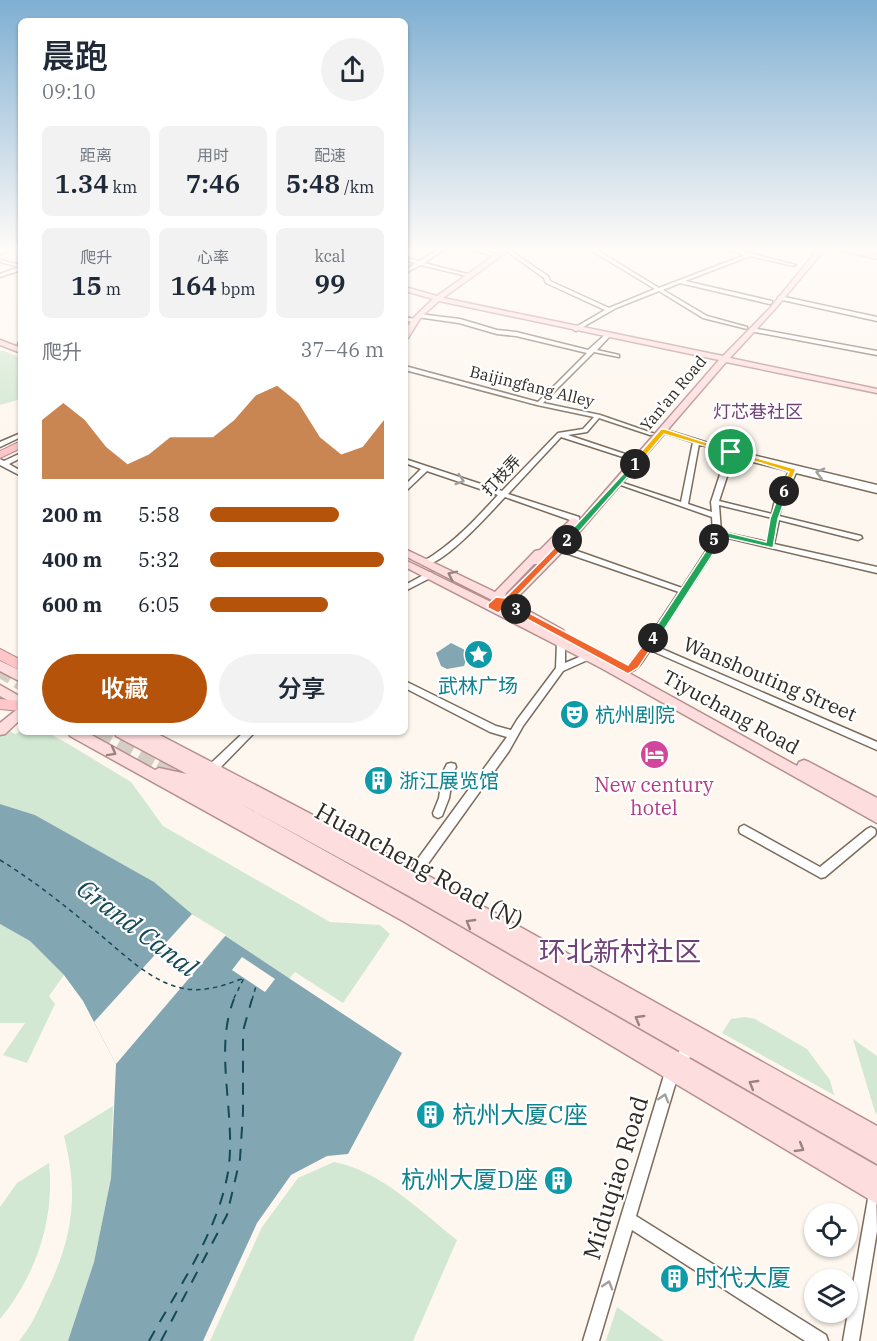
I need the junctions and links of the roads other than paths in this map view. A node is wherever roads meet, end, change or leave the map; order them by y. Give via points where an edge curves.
1 (424, 312) edge
2 (492, 312) edge
3 (493, 312) edge
4 (606, 312) edge
5 (697, 312) edge
6 (763, 312) edge
7 (766, 312) edge
8 (843, 312) edge
9 (418, 318) junction
10 (408, 319) edge
11 (877, 319) edge
12 (576, 329) junction
13 (749, 329) junction
14 (408, 332) edge
15 (607, 335) junction
16 (0, 336) edge
17 (0, 342) edge
18 (18, 344) edge
19 (18, 350) edge
20 (590, 351) junction
21 (877, 352) edge
22 (616, 356) dead end
23 (718, 360) junction
24 (408, 369) edge
25 (877, 392) edge
26 (539, 404) junction
27 (598, 416) junction
28 (663, 431) junction
29 (560, 434) junction
30 (652, 434) junction
31 (696, 441) junction
32 (18, 444) edge
33 (731, 452) junction
34 (18, 455) edge
35 (744, 455) junction
36 (0, 456) edge
37 (632, 458) junction
38 (408, 462) edge
39 (425, 469) junction
40 (18, 471) edge
41 (793, 471) junction
42 (618, 483) junction
43 (408, 486) edge
44 (877, 489) edge
45 (502, 494) junction
46 (714, 502) junction
47 (684, 506) junction
48 (716, 516) junction
49 (576, 519) junction
50 (774, 519) junction
51 (717, 533) junction
52 (858, 538) dead end
53 (546, 546) dead end
54 (770, 546) junction
55 (560, 548) junction
56 (408, 554) edge
57 (427, 563) junction
58 (410, 566) edge
59 (877, 570) edge
60 (429, 575) junction
61 (408, 586) edge
62 (683, 591) junction
63 (498, 604) junction
64 (561, 642) junction
65 (648, 646) junction
66 (0, 654) edge
67 (589, 656) junction
68 (0, 664) edge
69 (18, 664) edge
70 (560, 669) junction
71 (628, 670) junction
72 (18, 675) edge
73 (408, 686) edge
74 (0, 690) edge
75 (18, 702) edge
76 (0, 704) edge
77 (18, 704) edge
78 (18, 715) edge
79 (5, 726) edge
80 (81, 735) edge
81 (127, 735) edge
82 (147, 735) edge
83 (247, 735) edge
84 (513, 735) junction
85 (877, 746) edge
86 (451, 767) dead end
87 (211, 770) junction
88 (877, 805) edge
89 (438, 813) dead end
90 (877, 817) edge
91 (744, 830) dead end
92 (872, 832) dead end
93 (413, 875) junction
94 (685, 1055) junction
95 (877, 1136) edge
96 (877, 1155) edge
97 (877, 1188) edge
98 (628, 1219) junction
99 (591, 1341) edge
100 (820, 1341) edge
101 (851, 1341) edge

1 - 9 main road
2 - 12 main road
3 - 15 main road
4 - 12 street
5 - 13 street
6 - 13 main road, Yan'an Road
7 - 13 main road, Yan'an Road
8 - 11 street
9 - 10 street
9 - 14 main road
9 - 20 street via 460,321
12 - 15 main road
13 - 21 street
13 - 23 main road, Yan'an Road
15 - 20 street
15 - 23 main road
16 - 18 main road
17 - 19 main road
20 - 22 street
20 - 26 street
23 - 25 main road
23 - 28 main road, Yan'an Road
23 - 30 main road, Yan'an Road
24 - 26 street, Baijingfang Alley
26 - 27 street, Baijingfang Alley
27 - 29 street via 585,431
27 - 30 street, Baijingfang Alley
28 - 31 street
28 - 42 main road, Yan'an Road
29 - 37 street
29 - 45 street, 打枝弄
30 - 37 main road, Yan'an Road
31 - 33 street
31 - 47 street
32 - 36 highway
33 - 35 street
33 - 46 street
34 - 36 street
35 - 41 street
44 -> 35 street
36 - 40 street
37 - 49 main road, Yan'an Road
38 - 39 street
39 - 43 street
39 -> 45 street
41 - 44 street
41 - 50 street
42 - 47 street
42 - 55 main road, Yan'an Road
45 - 49 street
45 - 57 street, 打枝弄 via 443,553
46 - 48 street
46 - 50 street
47 - 48 street
48 - 51 street
49 - 63 main road, Yan'an Road
50 - 52 street
50 - 54 street
51 - 54 street
51 - 62 street via 710,551
53 - 63 main road via 501,592
54 - 59 street
55 - 62 street
55 - 63 main road, Yan'an Road
56 - 57 main road, Tiyuchang Road
63 -> 57 main road, Tiyuchang Road
58 - 60 main road, Tiyuchang Road
60 - 61 street
60 - 63 main road, Tiyuchang Road
62 - 65 street
63 - 64 main road, Tiyuchang Road
63 - 71 main road, Tiyuchang Road
64 - 67 main road, Tiyuchang Road
64 - 70 street
65 - 71 street
65 - 85 street, Wanshouting Street
66 - 69 highway
67 - 70 street
67 - 90 main road, Tiyuchang Road
68 - 72 main road
70 - 84 street
71 - 88 main road, Tiyuchang Road
73 - 84 street via 493,729
74 - 75 main road
76 - 77 highway
78 - 79 main road
80 -> 94 main road, Huancheng Road (N) via 419,922
94 -> 81 main road, Huancheng Road (N) via 414,891
82 - 87 main road, Huancheng Road (N)
83 - 87 street
84 - 93 street
86 - 89 street
87 - 93 main road, Huancheng Road (N)
91 - 92 street via 821,873
93 - 94 main road, Huancheng Road (N)
94 - 95 main road, Huancheng Road (N)
96 -> 94 main road, Huancheng Road (N)
94 -> 97 main road, Huancheng Road (N)
98 -> 94 street, Miduqiao Road
97 - 101 street
99 -> 98 street, Miduqiao Road
98 - 100 street

